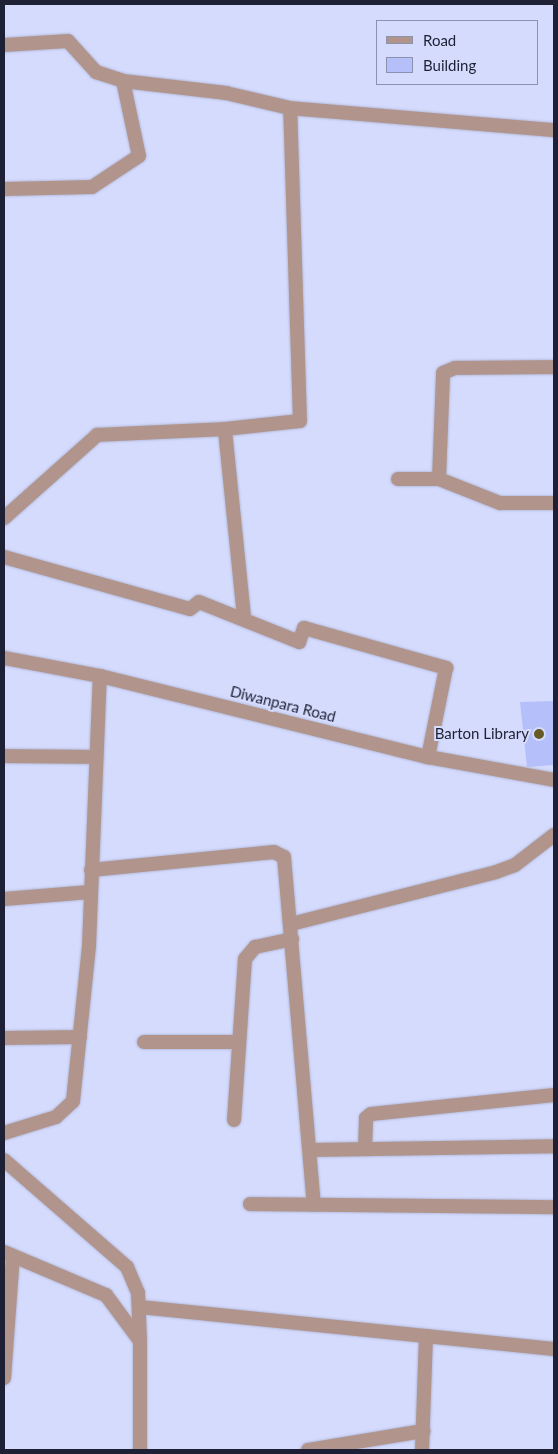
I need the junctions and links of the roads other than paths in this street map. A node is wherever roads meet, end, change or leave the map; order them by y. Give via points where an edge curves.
1 (4, 45) edge
2 (123, 81) junction
3 (290, 108) junction
4 (554, 130) edge
5 (4, 189) edge
6 (554, 367) edge
7 (225, 429) junction
8 (398, 479) dead end
9 (439, 479) junction
10 (554, 503) edge
11 (4, 518) edge
12 (4, 557) edge
13 (244, 617) junction
14 (4, 658) edge
15 (100, 676) junction
16 (4, 756) edge
17 (428, 757) junction
18 (95, 758) junction
19 (554, 780) edge
20 (554, 835) edge
21 (91, 870) junction
22 (90, 892) junction
23 (4, 899) edge
24 (291, 924) junction
25 (292, 939) junction
26 (80, 1037) junction
27 (4, 1038) edge
28 (144, 1042) dead end
29 (239, 1042) junction
30 (554, 1095) edge
31 (234, 1120) dead end
32 (4, 1133) edge
33 (554, 1146) edge
34 (365, 1149) junction
35 (310, 1150) junction
36 (4, 1160) edge
37 (250, 1204) dead end
38 (314, 1205) junction
39 (554, 1207) edge
40 (8, 1254) edge
41 (140, 1307) junction
42 (6, 1334) edge
43 (426, 1336) junction
44 (140, 1341) junction
45 (554, 1349) edge
46 (4, 1378) edge
47 (423, 1431) junction
48 (140, 1450) edge
49 (308, 1450) edge
50 (422, 1450) edge

1 - 2 street via 68,41 96,72
2 - 3 street via 226,93
2 - 5 street via 139,156 92,187
3 - 4 street
3 - 7 street via 300,421
6 - 9 street via 455,368 444,373
7 - 11 street via 97,435
7 - 13 street
8 - 9 street
9 - 10 street via 500,503
12 - 13 street via 190,609 199,602
13 - 17 street via 299,642 304,628 446,668
14 - 15 street, Diwanpara Road
15 - 17 street, Diwanpara Road
15 - 18 street
16 - 18 street
17 - 19 street, Diwanpara Road
18 - 21 street
20 - 24 street via 515,865 496,872
21 - 22 street
21 - 24 street via 280,853 286,866
22 - 23 street
22 - 26 street
24 - 25 street
25 - 29 street via 255,947 245,959
25 - 35 street
26 - 27 street
26 - 32 street via 73,1101 66,1112
28 - 29 street
29 - 31 street
30 - 34 street via 371,1114 366,1118
33 - 34 street
34 - 35 street
35 - 38 street
36 - 41 street via 127,1267
37 - 38 street
38 - 39 street
40 - 42 street
40 - 44 street via 106,1295
41 - 43 street
41 - 44 street
42 - 46 street
43 - 45 street
43 - 47 street
44 - 48 street
47 - 49 street
47 - 50 street

